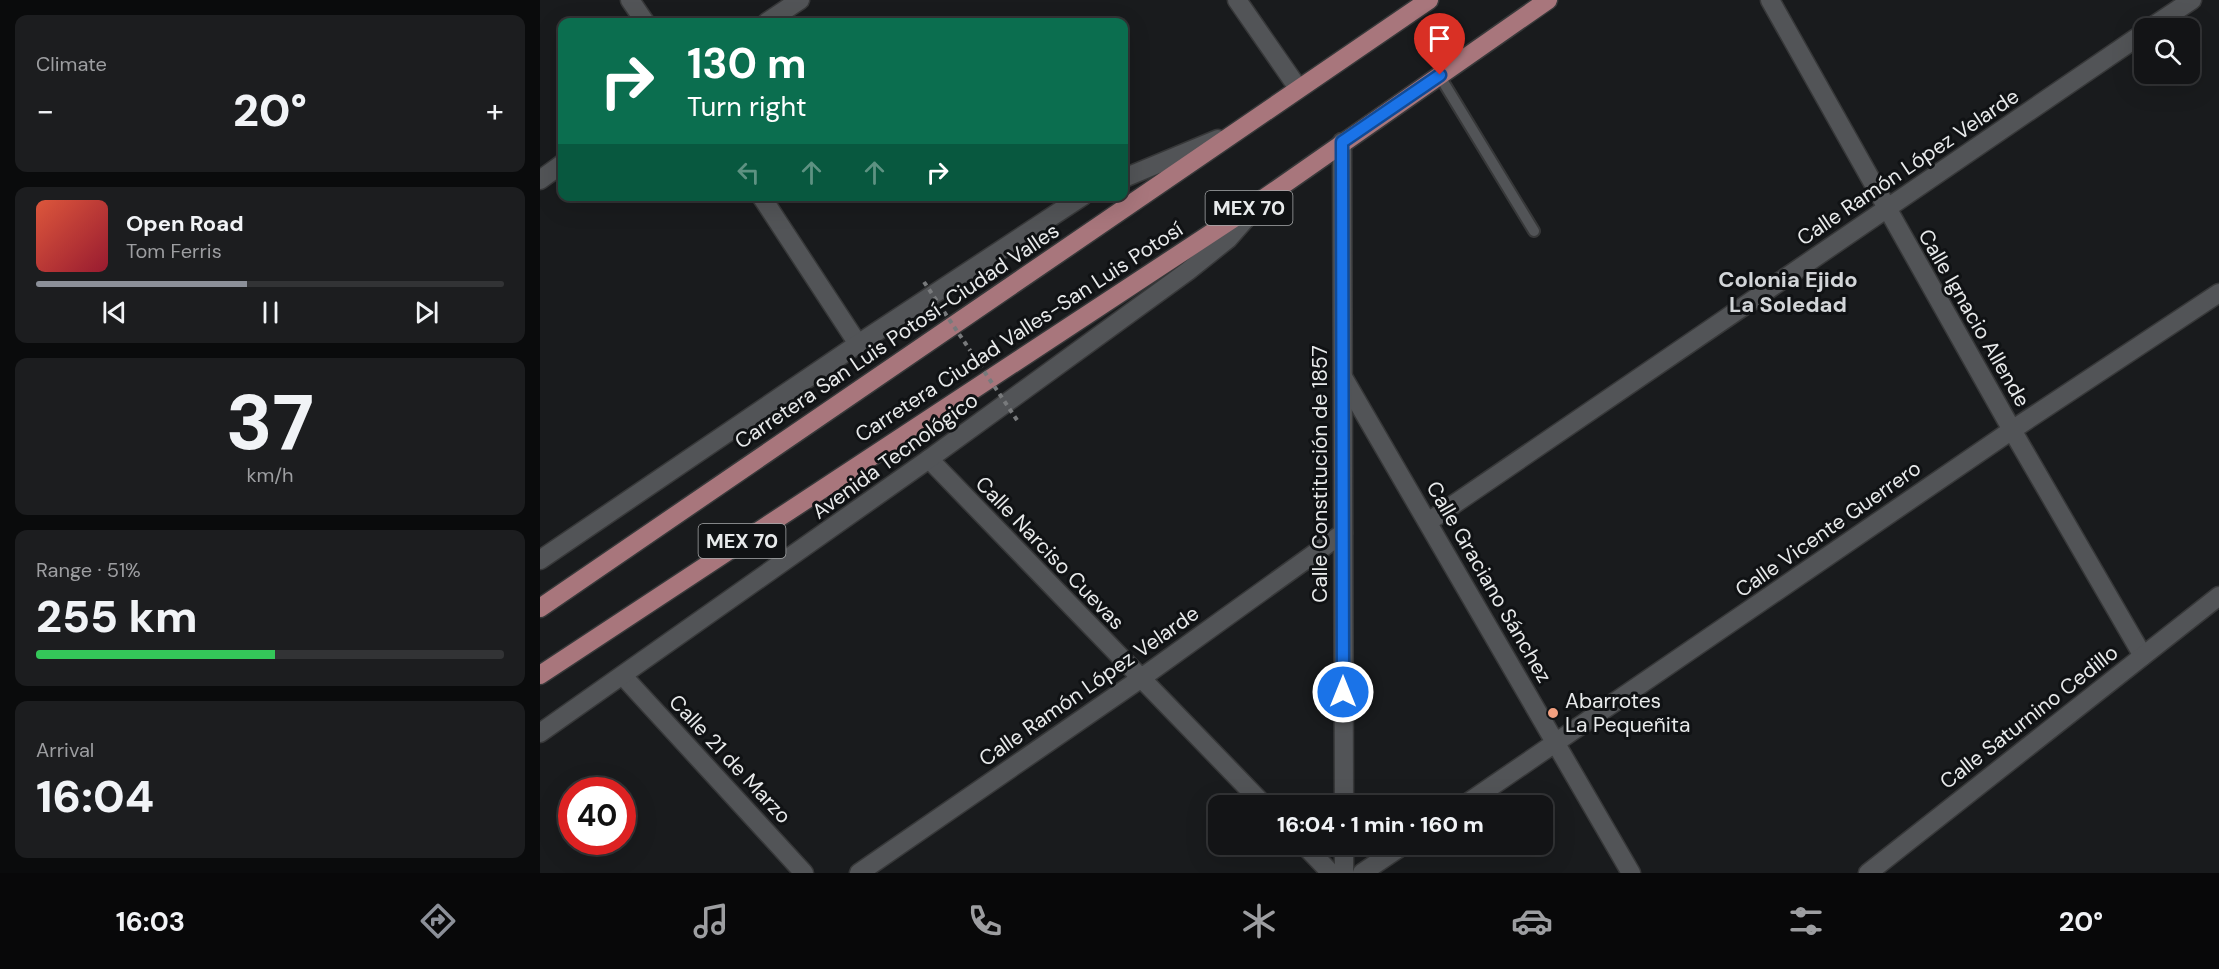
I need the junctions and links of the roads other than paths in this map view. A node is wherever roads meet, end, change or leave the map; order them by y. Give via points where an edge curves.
1 (630, 0) edge
2 (800, 0) edge
3 (1237, 0) edge
4 (1429, 0) edge
5 (1548, 0) edge
6 (1770, 0) edge
7 (2192, 0) edge
8 (642, 18) edge
9 (773, 18) edge
10 (2165, 18) edge
11 (2134, 40) edge
12 (1440, 75) junction
13 (1298, 88) junction
14 (1233, 133) junction
15 (1342, 142) junction
16 (558, 167) edge
17 (1128, 176) edge
18 (540, 180) edge
19 (1263, 199) junction
20 (764, 201) edge
21 (1075, 201) edge
22 (1886, 209) junction
23 (1534, 231) dead end
24 (2219, 293) edge
25 (858, 344) junction
26 (1343, 377) junction
27 (2012, 430) junction
28 (929, 459) junction
29 (1428, 522) junction
30 (1343, 533) junction
31 (540, 560) edge
32 (2219, 596) edge
33 (540, 608) edge
34 (2143, 656) junction
35 (540, 675) edge
36 (623, 676) junction
37 (1140, 679) junction
38 (540, 733) edge
39 (1556, 744) junction
40 (1254, 795) edge
41 (1344, 795) edge
42 (1480, 795) edge
43 (1314, 855) edge
44 (1344, 855) edge
45 (1389, 855) edge
46 (804, 873) edge
47 (859, 873) edge
48 (1331, 873) edge
49 (1344, 873) edge
50 (1362, 873) edge
51 (1631, 873) edge
52 (1868, 873) edge

1 - 8 street
2 - 9 street
3 - 13 street
4 - 13 main road, Carretera San Luis Potosí-Ciudad Valles / MEX 70
5 - 12 main road, Carretera Ciudad Valles-San Luis Potosí / MEX 70
6 - 22 street, Calle Ignacio Allende
7 - 10 street
11 - 22 street, Calle Ramón López Velarde
12 - 15 main road, Carretera Ciudad Valles-San Luis Potosí / MEX 70
12 - 23 lane
13 - 14 main road, Carretera San Luis Potosí-Ciudad Valles / MEX 70
14 - 17 street
14 - 33 main road, Carretera San Luis Potosí-Ciudad Valles / MEX 70
15 - 19 main road, Carretera Ciudad Valles-San Luis Potosí / MEX 70
15 - 26 street, Calle Constitución de 1857
16 - 18 street
19 - 28 street, Avenida Tecnológico via 1228,239 1188,271
19 - 35 main road, Carretera Ciudad Valles-San Luis Potosí / MEX 70
20 - 25 street
21 - 25 street
22 - 27 street, Calle Ignacio Allende
22 - 29 street, Calle Ramón López Velarde
24 - 27 street, Calle Vicente Guerrero
25 - 31 street
26 - 29 street, Calle Graciano Sánchez
26 - 30 street, Calle Constitución de 1857
27 - 34 street, Calle Ignacio Allende
27 - 39 street, Calle Vicente Guerrero
28 - 36 street, Avenida Tecnológico
28 - 37 street, Calle Narciso Cuevas
29 - 39 street, Calle Graciano Sánchez
30 - 37 street, Calle Ramón López Velarde
30 - 41 street, Calle Constitución de 1857
32 - 34 street, Calle Saturnino Cedillo
34 - 52 street, Calle Saturnino Cedillo
36 - 38 street, Avenida Tecnológico
36 - 46 street, Calle 21 de Marzo
37 - 40 street, Calle Narciso Cuevas
37 - 47 street, Calle Ramón López Velarde
39 - 42 street, Calle Vicente Guerrero
39 - 51 street, Calle Graciano Sánchez
43 - 48 street
44 - 49 street
45 - 50 street

